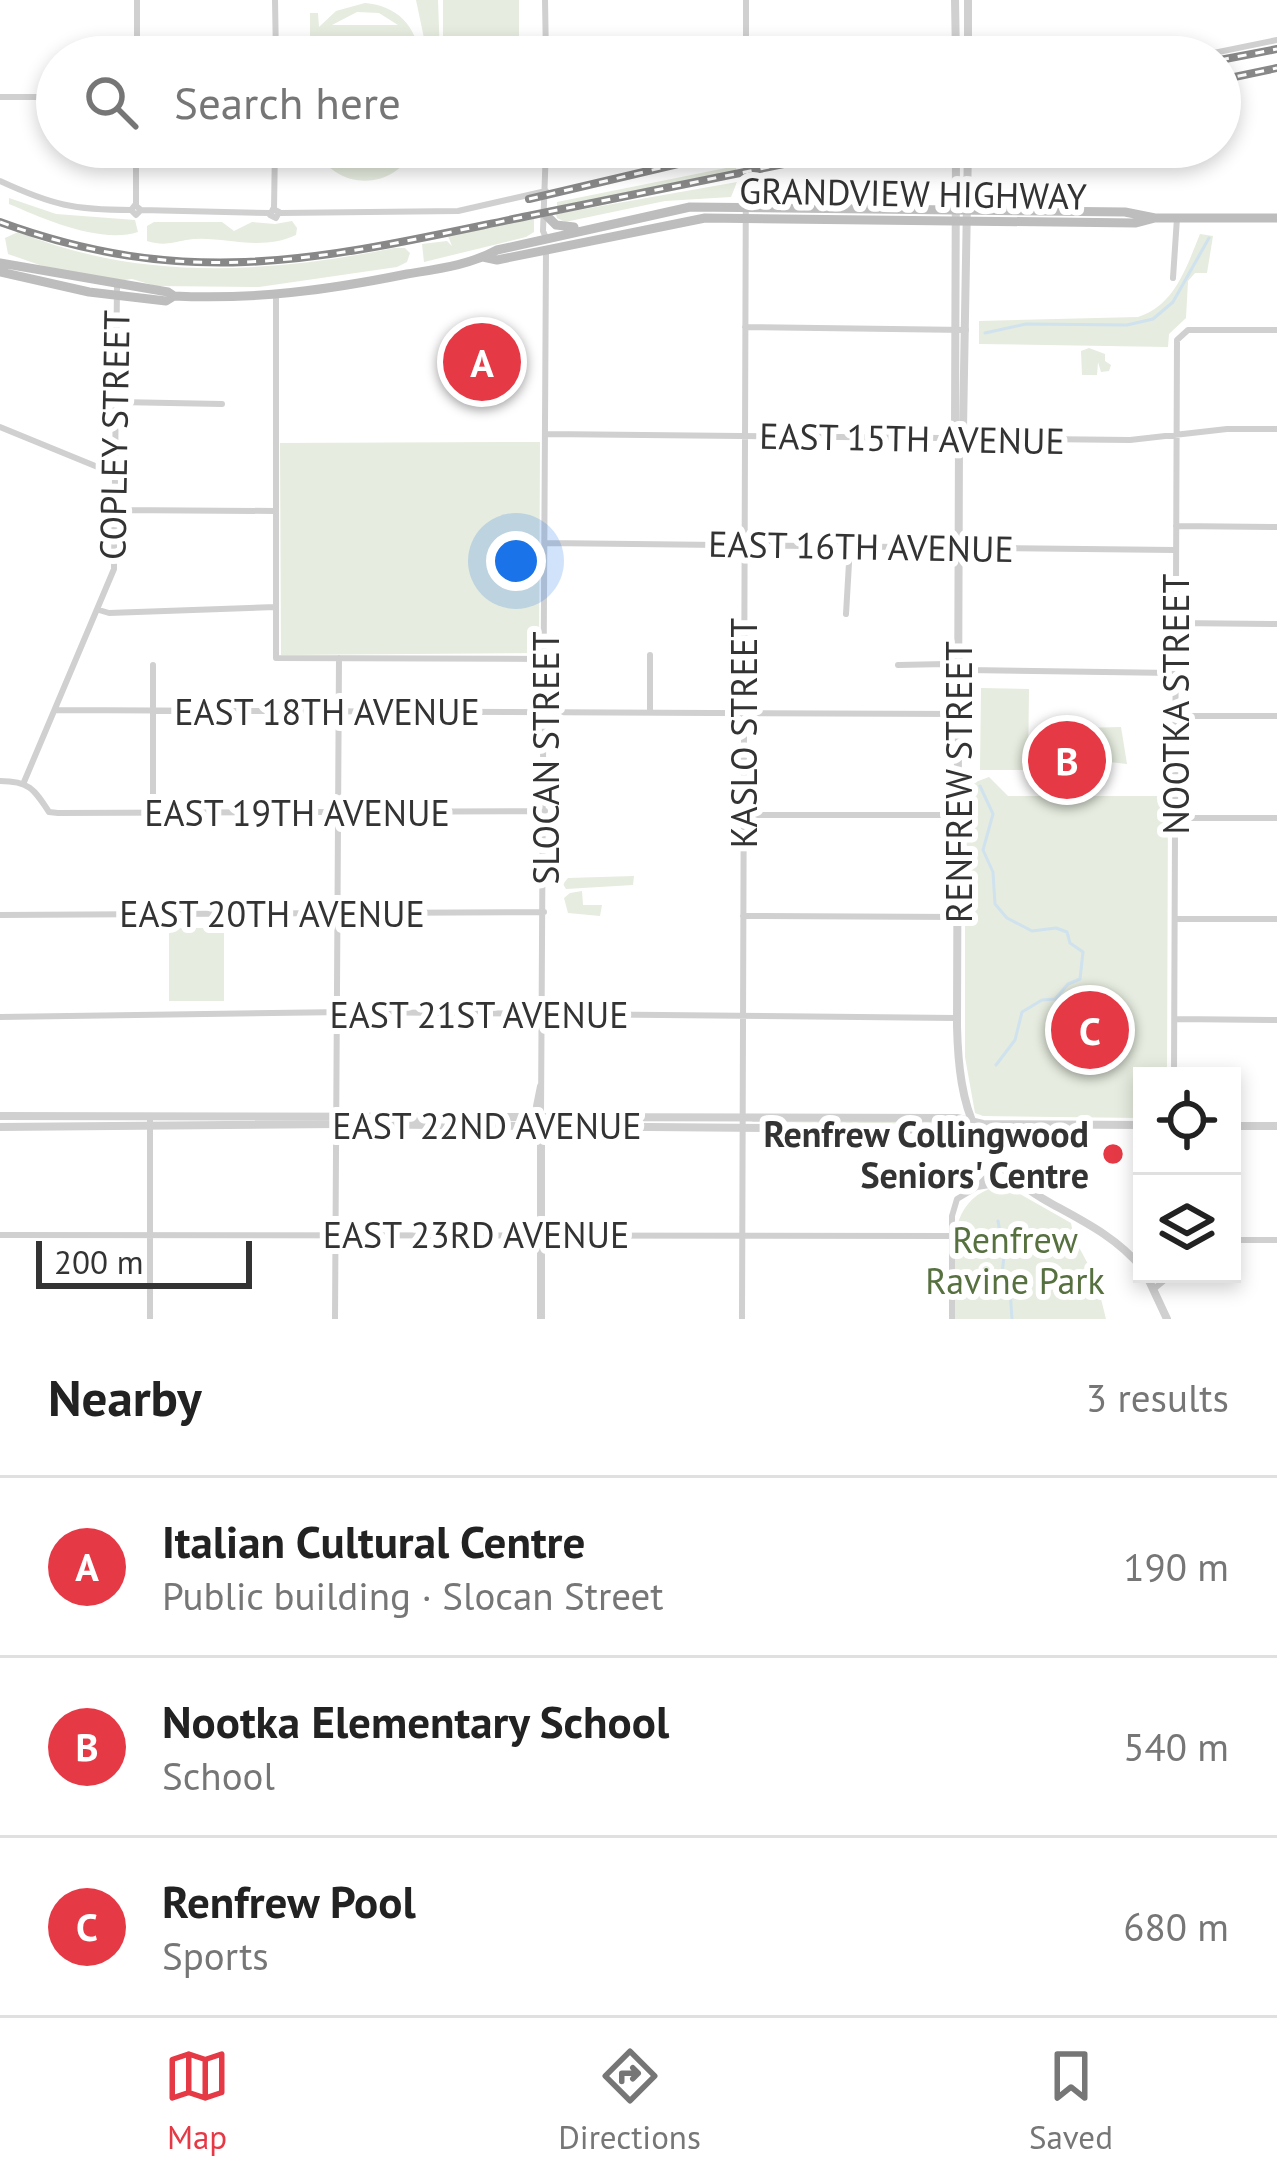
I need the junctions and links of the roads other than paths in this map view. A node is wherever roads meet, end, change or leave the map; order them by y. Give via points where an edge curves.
1 (137, 0) edge
2 (275, 0) edge
3 (545, 0) edge
4 (746, 0) edge
5 (955, 0) edge
6 (968, 0) edge
7 (137, 36) edge
8 (276, 36) edge
9 (546, 36) edge
10 (746, 36) edge
11 (956, 36) edge
12 (968, 36) edge
13 (1277, 40) edge
14 (1241, 47) edge
15 (0, 97) edge
16 (36, 97) edge
17 (136, 168) edge
18 (275, 168) edge
19 (546, 168) edge
20 (746, 168) edge
21 (956, 168) edge
22 (968, 168) edge
23 (0, 181) edge
24 (546, 191) junction
25 (136, 208) junction
26 (275, 212) junction
27 (746, 213) junction
28 (546, 215) junction
29 (955, 215) junction
30 (968, 215) junction
31 (1177, 218) junction
32 (1277, 218) edge
33 (597, 226) junction
34 (546, 244) junction
35 (0, 262) edge
36 (0, 272) edge
37 (1173, 278) dead end
38 (117, 291) junction
39 (276, 296) junction
40 (745, 327) junction
41 (961, 330) junction
42 (1277, 330) edge
43 (116, 402) junction
44 (222, 404) dead end
45 (0, 427) edge
46 (1277, 429) edge
47 (547, 434) junction
48 (1176, 434) junction
49 (745, 437) junction
50 (959, 438) junction
51 (116, 470) junction
52 (116, 510) junction
53 (275, 511) junction
54 (1175, 526) junction
55 (1277, 527) edge
56 (546, 543) junction
57 (745, 545) junction
58 (850, 547) junction
59 (959, 548) junction
60 (1175, 550) junction
61 (275, 607) junction
62 (99, 610) junction
63 (846, 614) dead end
64 (1175, 623) junction
65 (1277, 624) edge
66 (650, 655) dead end
67 (340, 658) junction
68 (546, 659) junction
69 (153, 665) dead end
70 (898, 665) dead end
71 (958, 668) junction
72 (1174, 673) junction
73 (55, 710) junction
74 (339, 710) junction
75 (546, 710) junction
76 (650, 711) junction
77 (153, 712) junction
78 (743, 713) junction
79 (958, 714) junction
80 (1174, 716) junction
81 (1277, 716) edge
82 (0, 781) edge
83 (24, 782) junction
84 (338, 811) junction
85 (545, 811) junction
86 (153, 812) junction
87 (743, 814) junction
88 (958, 815) junction
89 (1174, 818) junction
90 (1277, 818) edge
91 (338, 912) junction
92 (544, 912) junction
93 (0, 915) edge
94 (743, 916) junction
95 (958, 917) junction
96 (1174, 919) junction
97 (1277, 919) edge
98 (336, 1012) junction
99 (543, 1013) junction
100 (742, 1016) junction
101 (0, 1017) edge
102 (958, 1018) junction
103 (1175, 1019) junction
104 (1277, 1020) edge
105 (1174, 1067) edge
106 (0, 1116) edge
107 (741, 1116) junction
108 (335, 1119) junction
109 (150, 1120) junction
110 (541, 1120) junction
111 (972, 1124) junction
112 (1133, 1125) edge
113 (1241, 1126) edge
114 (1277, 1126) edge
115 (0, 1127) edge
116 (741, 1127) junction
117 (999, 1165) junction
118 (1016, 1181) junction
119 (977, 1187) junction
120 (150, 1233) junction
121 (335, 1233) junction
122 (541, 1233) junction
123 (0, 1235) edge
124 (742, 1235) junction
125 (952, 1236) junction
126 (1241, 1240) edge
127 (1277, 1240) edge
128 (1133, 1260) edge
129 (1152, 1283) edge
130 (1161, 1283) edge
131 (1155, 1288) junction
132 (150, 1319) edge
133 (334, 1319) edge
134 (541, 1319) edge
135 (742, 1319) edge
136 (952, 1319) edge
137 (1166, 1319) edge

1 - 7 street
2 - 8 street
3 - 9 street
4 - 10 street
5 - 11 street
6 - 12 street
13 - 14 street
15 - 16 street
17 - 25 street
18 - 26 street
19 - 24 street, SLOCAN STREET
20 - 27 street, KASLO STREET
21 - 29 street, RENFREW STREET
22 - 30 street, RENFREW STREET
23 - 25 street via 75,209
24 - 26 street via 458,211
24 - 28 street, SLOCAN STREET
25 - 26 street
27 - 29 main road, GRANDVIEW HIGHWAY
27 - 33 main road, GRANDVIEW HIGHWAY via 690,207
27 - 34 main road, GRANDVIEW HIGHWAY
27 - 40 street, KASLO STREET
28 - 33 main road via 560,227
28 - 34 street, SLOCAN STREET
29 - 30 main road, GRANDVIEW HIGHWAY
29 - 41 street, RENFREW STREET
30 - 31 main road, GRANDVIEW HIGHWAY
30 - 41 street, RENFREW STREET
31 - 32 main road, GRANDVIEW HIGHWAY
31 - 37 street
33 - 34 main road, GRANDVIEW HIGHWAY
34 - 39 main road via 497,260
34 - 47 street, SLOCAN STREET
35 - 38 main road
36 - 38 main road
38 - 39 main road
38 - 43 street, COPLEY STREET
39 - 53 street
40 - 41 street
40 - 49 street, KASLO STREET
41 - 50 street, RENFREW STREET
42 - 48 street, NOOTKA STREET via 1180,334
43 - 44 street
43 - 51 street, COPLEY STREET
45 - 51 street
46 - 48 street, EAST 15TH AVENUE
47 - 49 street, EAST 15TH AVENUE
47 - 56 street, SLOCAN STREET
48 - 50 street, EAST 15TH AVENUE
48 - 54 street, NOOTKA STREET
49 - 50 street, EAST 15TH AVENUE
49 - 57 street, KASLO STREET
50 - 59 street, RENFREW STREET
51 - 52 street, COPLEY STREET
52 - 53 street
52 - 62 street, COPLEY STREET via 115,569
53 - 61 street
54 - 55 street
54 - 60 street, NOOTKA STREET
56 - 57 street, EAST 16TH AVENUE
56 - 68 street, SLOCAN STREET
57 - 58 street, EAST 16TH AVENUE
57 - 78 street, KASLO STREET
58 - 59 street, EAST 16TH AVENUE
58 - 63 street
59 - 60 street, EAST 16TH AVENUE
59 - 71 street, RENFREW STREET
60 - 64 street, NOOTKA STREET
61 - 62 street
61 - 67 street via 275,658
62 - 73 street, COPLEY STREET
64 - 65 street
64 - 72 street, NOOTKA STREET
66 - 76 street
67 - 68 street
67 - 74 street
68 - 75 street, SLOCAN STREET
69 - 77 street
70 - 71 street
71 - 72 street
71 - 79 street, RENFREW STREET
72 - 80 street, NOOTKA STREET
73 - 77 street, EAST 18TH AVENUE
73 - 83 street, COPLEY STREET
74 - 75 street, EAST 18TH AVENUE
74 - 77 street, EAST 18TH AVENUE
74 - 84 street
75 - 76 street, EAST 18TH AVENUE
75 - 85 street, SLOCAN STREET
76 - 78 street, EAST 18TH AVENUE
77 - 86 street
78 - 79 street, EAST 18TH AVENUE
78 - 87 street, KASLO STREET
79 - 88 street, RENFREW STREET
80 - 81 street
80 - 89 street, NOOTKA STREET
82 - 83 street
83 - 86 street, EAST 19TH AVENUE via 49,812
84 - 85 street, EAST 19TH AVENUE
84 - 86 street, EAST 19TH AVENUE
84 - 91 street
85 - 92 street, SLOCAN STREET
87 - 88 street
87 - 94 street, KASLO STREET
88 - 95 street, RENFREW STREET
89 - 90 street
89 - 96 street, NOOTKA STREET
91 - 92 street, EAST 20TH AVENUE
91 - 93 street, EAST 20TH AVENUE
91 - 98 street
92 - 99 street, SLOCAN STREET
94 - 95 street
94 - 100 street, KASLO STREET
95 - 102 street, RENFREW STREET
96 - 97 street
96 - 103 street, NOOTKA STREET
98 - 99 street, EAST 21ST AVENUE
98 - 101 street, EAST 21ST AVENUE
98 - 108 street
99 - 100 street, EAST 21ST AVENUE
99 - 110 street, SLOCAN STREET
100 - 102 street, EAST 21ST AVENUE
100 - 107 street, KASLO STREET
102 - 111 street, RENFREW STREET via 959,1075
103 - 104 street
103 - 105 street, NOOTKA STREET
106 - 109 street, EAST 22ND AVENUE
107 - 110 street, EAST 22ND AVENUE
107 - 111 street, EAST 22ND AVENUE
107 - 116 street, KASLO STREET
108 - 109 street, EAST 22ND AVENUE
108 - 110 street, EAST 22ND AVENUE
108 - 121 street
109 - 115 street, EAST 22ND AVENUE
109 - 120 street
110 - 116 street, EAST 22ND AVENUE
110 - 122 street, SLOCAN STREET
111 - 112 street, EAST 22ND AVENUE
111 - 116 street, EAST 22ND AVENUE
111 - 117 street
113 - 114 street
116 - 124 street, KASLO STREET
117 - 118 street
117 - 119 street
118 - 119 street
118 - 128 street via 1112,1238
119 - 125 street via 957,1199
120 - 121 street, EAST 23RD AVENUE
120 - 123 street, EAST 23RD AVENUE
120 - 132 street
121 - 122 street, EAST 23RD AVENUE
121 - 133 street
122 - 124 street, EAST 23RD AVENUE
122 - 134 street, SLOCAN STREET
124 - 125 street, EAST 23RD AVENUE
124 - 135 street, KASLO STREET
125 - 136 street
126 - 127 street
129 - 131 street
130 - 131 street
131 - 137 street

